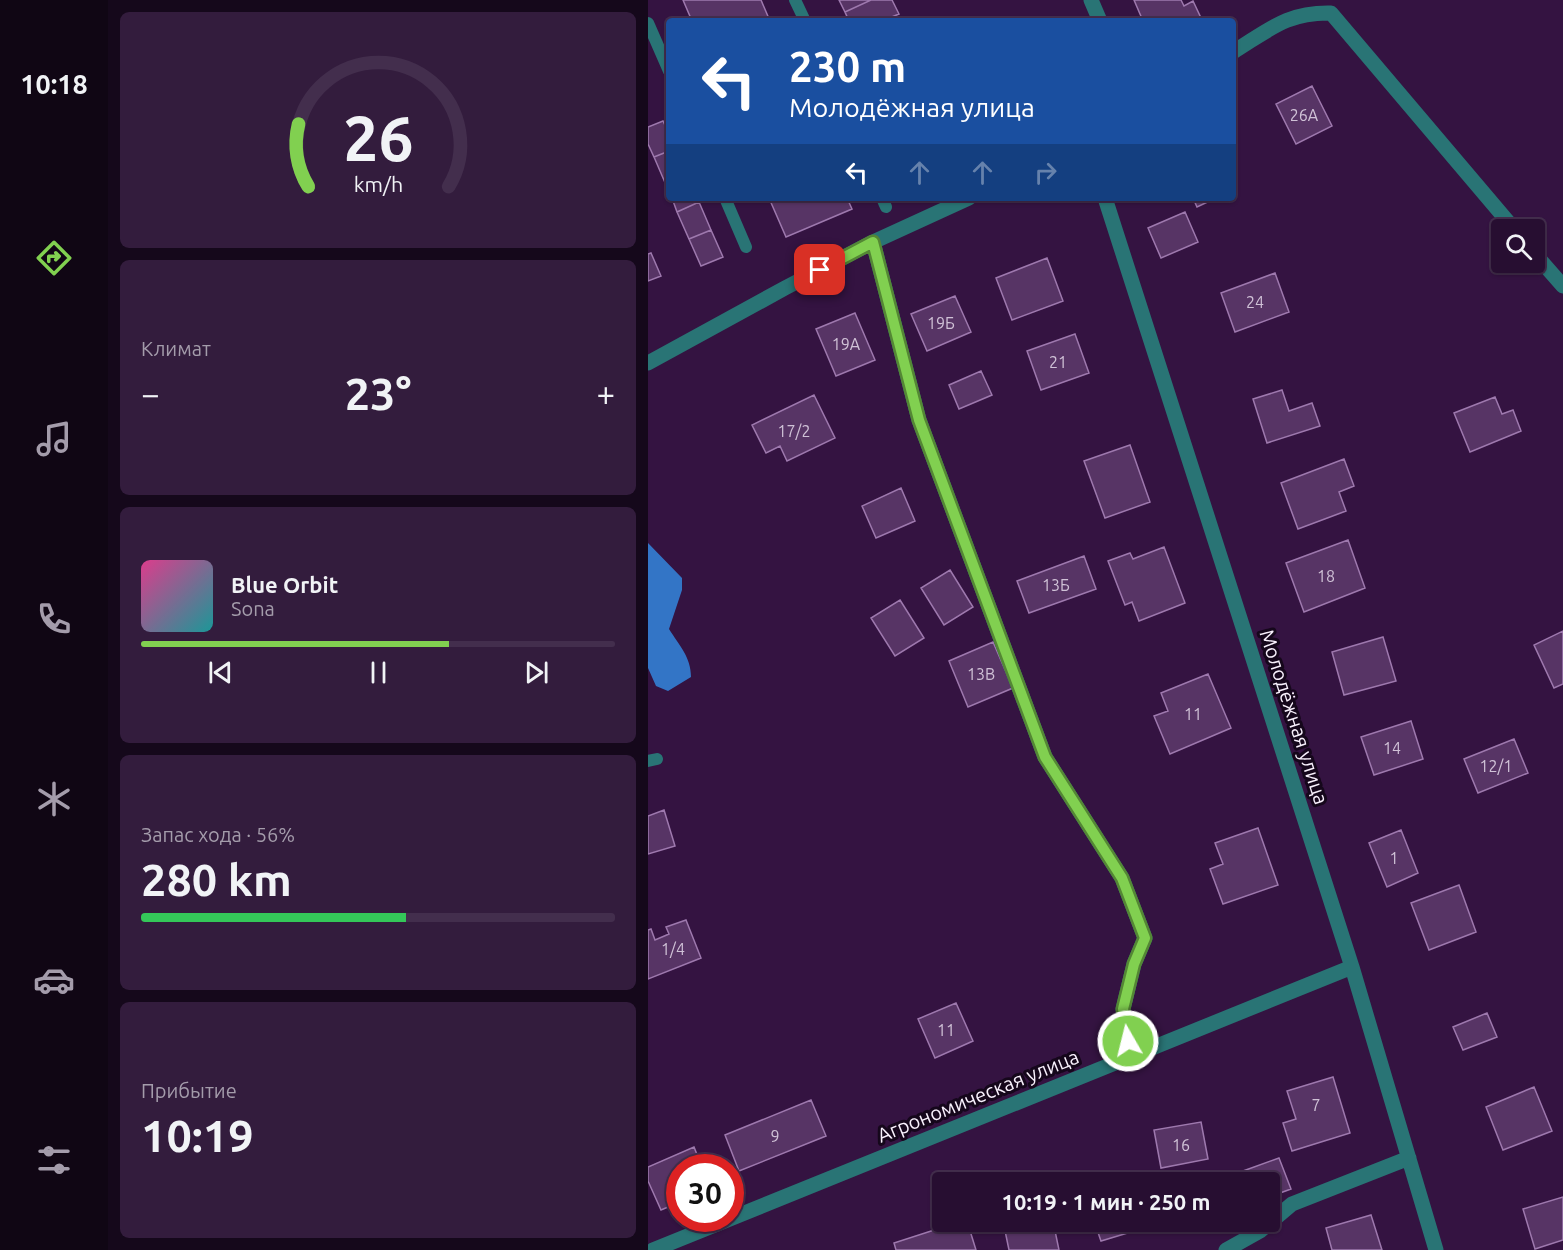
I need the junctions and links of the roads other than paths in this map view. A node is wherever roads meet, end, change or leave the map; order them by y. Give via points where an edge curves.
1 (795, 0) edge
2 (1091, 0) edge
3 (1333, 6) edge
4 (804, 18) edge
5 (1099, 18) edge
6 (648, 23) edge
7 (1236, 50) edge
8 (666, 64) edge
9 (726, 201) edge
10 (962, 201) edge
11 (1106, 201) edge
12 (1506, 219) edge
13 (873, 242) junction
14 (746, 247) dead end
15 (1545, 266) edge
16 (1563, 286) edge
17 (648, 363) edge
18 (1352, 967) junction
19 (1130, 1057) junction
20 (1409, 1158) junction
21 (653, 1250) edge
22 (1226, 1250) edge
23 (1436, 1250) edge

1 - 4 lane
2 - 5 street
3 - 7 street via 1292,17
3 - 12 street
6 - 8 lane
9 - 14 lane
10 - 13 street
11 - 18 street, Молодёжная улица
13 - 17 street
13 - 19 street via 919,420 1045,757 1122,878 1145,938 1123,1009
15 - 16 street
18 - 19 street, Агрономическая улица
18 - 20 street, Молодёжная улица
19 - 21 street, Агрономическая улица
20 - 22 street via 1292,1204 1260,1231
20 - 23 street, Молодёжная улица

